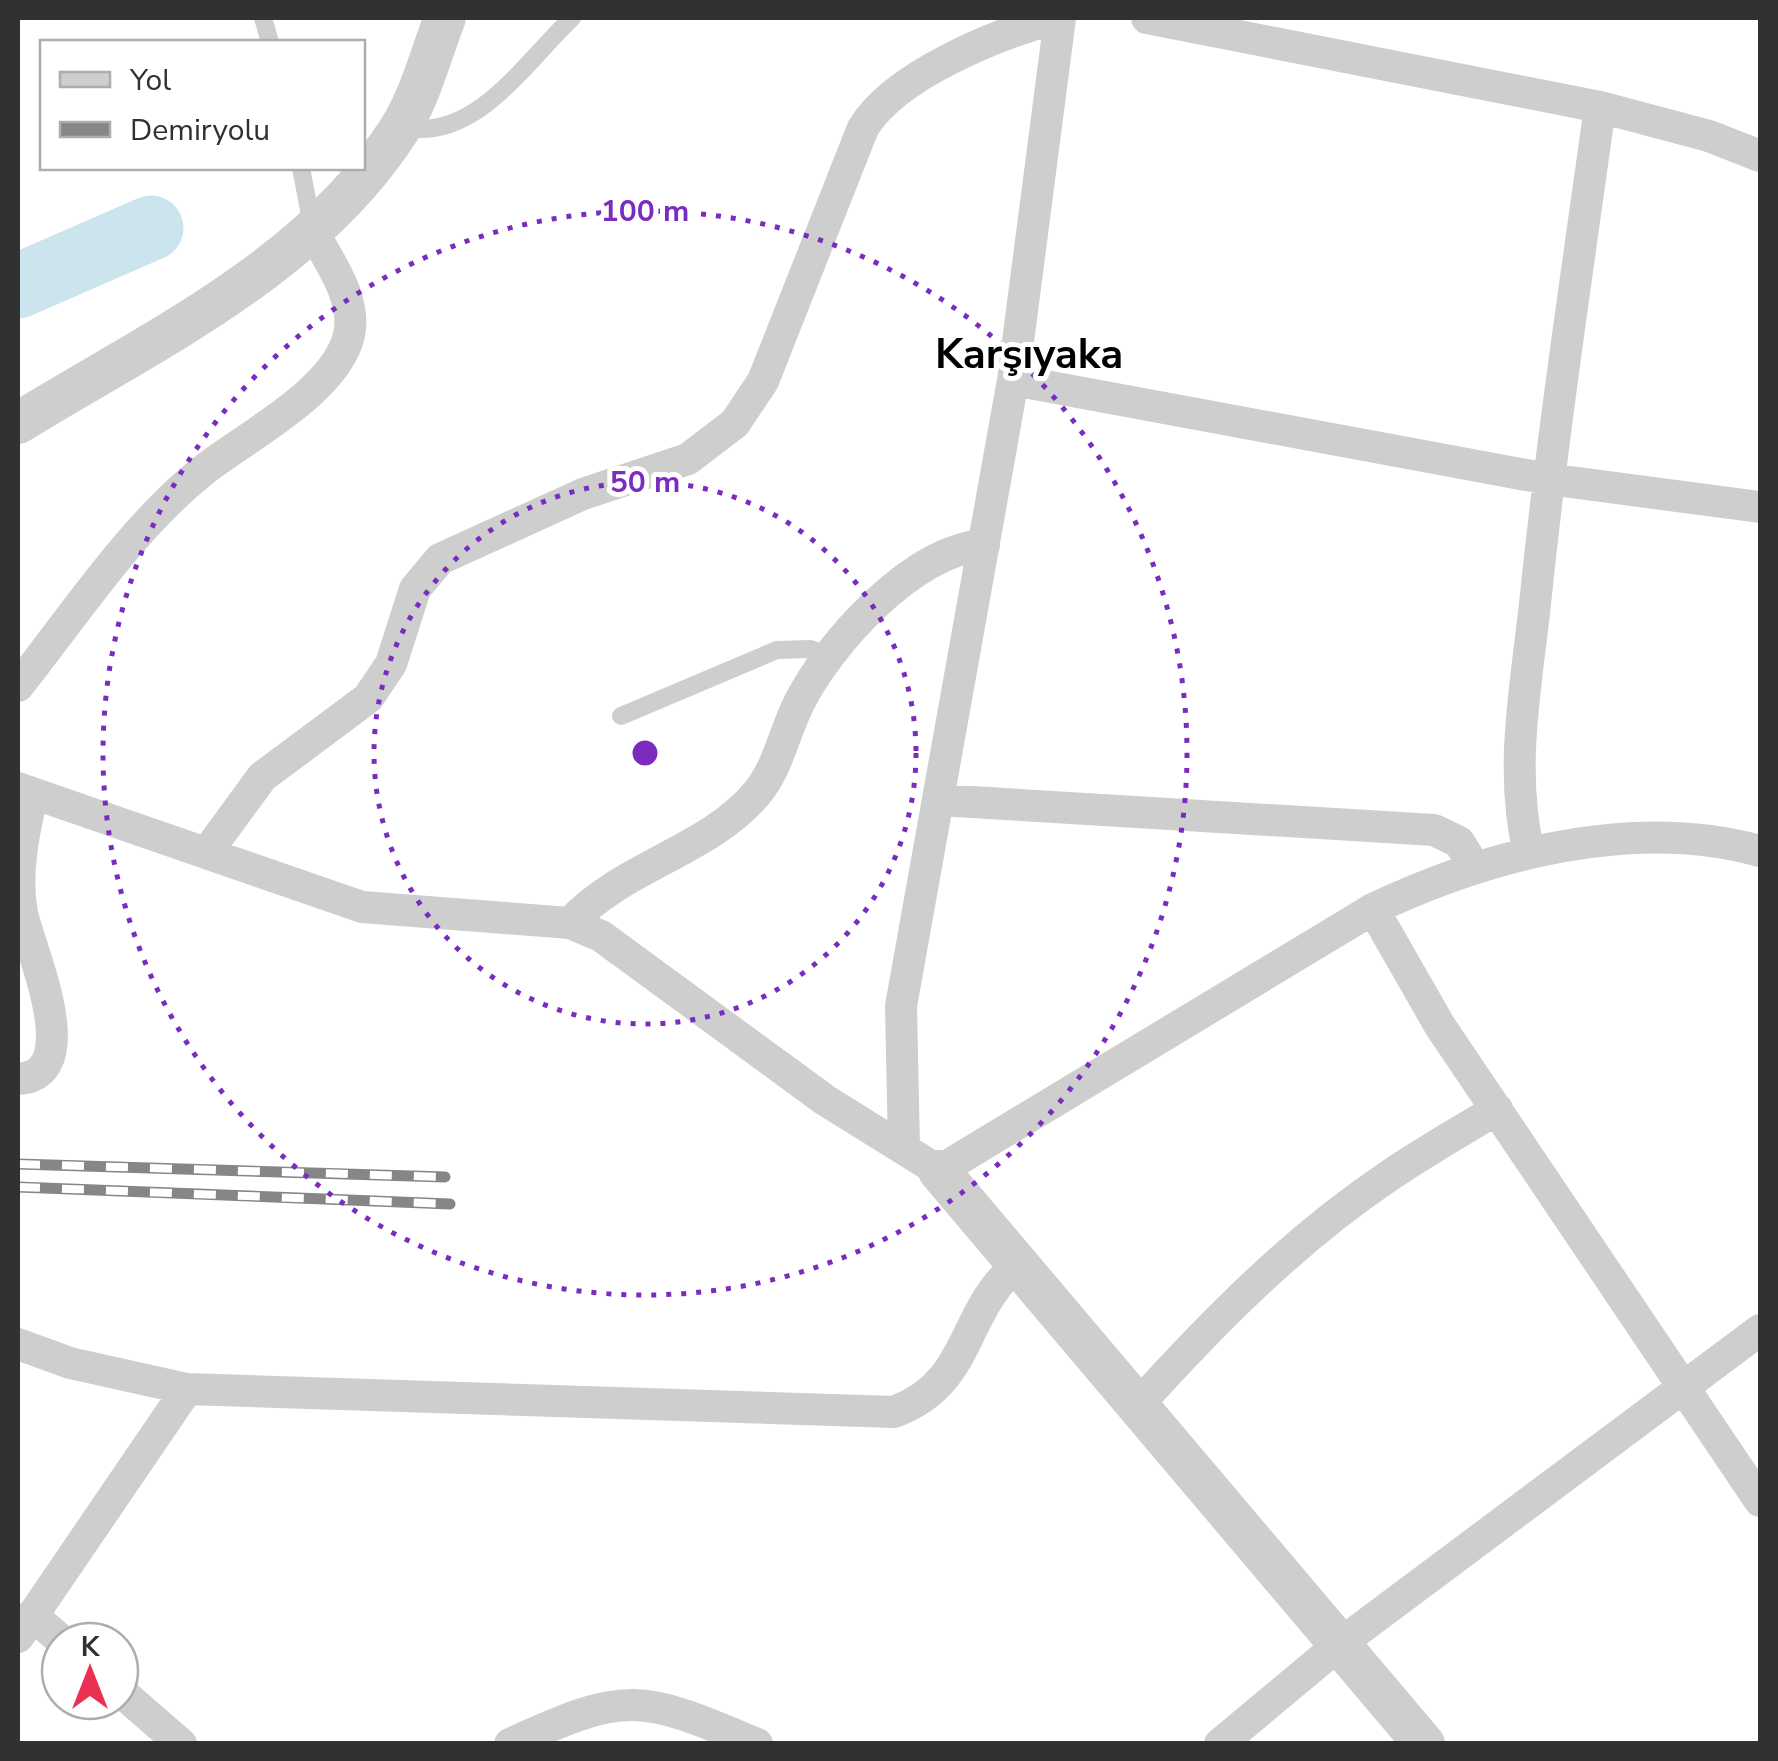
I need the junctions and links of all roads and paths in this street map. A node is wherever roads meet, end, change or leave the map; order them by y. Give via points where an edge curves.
1 (445, 18) edge
2 (572, 18) edge
3 (1058, 18) edge
4 (1147, 18) edge
5 (1600, 107) junction
6 (402, 127) junction
7 (1760, 156) edge
8 (301, 170) edge
9 (312, 230) junction
10 (1013, 380) junction
11 (18, 422) edge
12 (1548, 479) junction
13 (1760, 507) edge
14 (984, 545) junction
15 (828, 656) junction
16 (18, 686) edge
17 (622, 716) dead end
18 (25, 792) edge
19 (938, 800) junction
20 (1760, 851) edge
21 (208, 852) junction
22 (1529, 853) junction
23 (1475, 868) junction
24 (1373, 908) junction
25 (570, 923) junction
26 (18, 1079) edge
27 (1497, 1109) junction
28 (921, 1160) junction
29 (1018, 1264) junction
30 (1760, 1330) edge
31 (18, 1344) edge
32 (1683, 1386) junction
33 (187, 1389) junction
34 (1138, 1405) junction
35 (1760, 1501) edge
36 (25, 1626) edge
37 (1341, 1642) junction
38 (140, 1708) edge
39 (181, 1744) edge
40 (510, 1744) edge
41 (757, 1744) edge
42 (1220, 1744) edge
43 (1424, 1744) edge

1 - 6 street
2 - 6 lane via 473,115 445,128
3 - 10 street
3 - 21 street via 914,77 874,109 763,380 735,423 688,460 584,494 440,559 408,603 400,644 368,698 262,777
4 - 5 street
5 - 7 street
5 - 12 street
6 - 9 street via 342,206
8 - 9 lane
9 - 11 street via 254,277
9 - 16 street via 347,298 342,355 289,410 176,493
10 - 12 street
10 - 14 street
12 - 13 street
12 - 22 street via 1519,756
14 - 15 street via 950,552 898,588
14 - 19 street
15 - 17 lane via 777,650
15 - 25 street via 796,708 772,770 743,808 614,883
18 - 21 street
18 - 26 street via 22,912 53,1039 37,1070
19 - 23 street via 1434,830 1458,842
19 - 28 street via 901,1006
20 - 22 street via 1676,838
21 - 25 street via 362,907
22 - 23 street
23 - 24 street
24 - 27 street
24 - 28 street
25 - 28 street via 600,936 825,1100
27 - 32 street
27 - 34 street via 1385,1178 1312,1235
28 - 29 street
29 - 33 street via 991,1290 940,1386 894,1412
29 - 34 street
30 - 32 street
31 - 33 street
32 - 35 street
32 - 37 street
33 - 36 street
34 - 37 street
37 - 42 street
37 - 43 street
38 - 39 street
40 - 41 street via 580,1711 624,1704 676,1710

